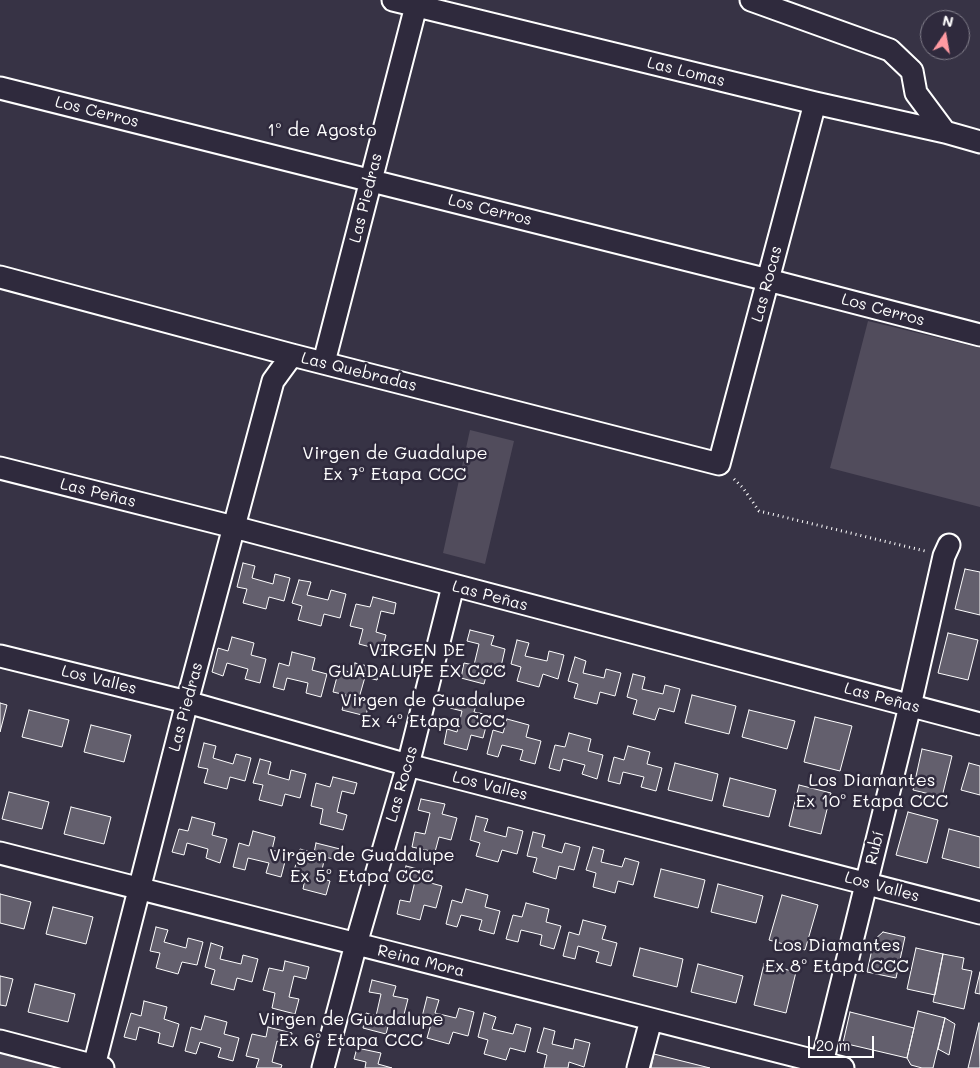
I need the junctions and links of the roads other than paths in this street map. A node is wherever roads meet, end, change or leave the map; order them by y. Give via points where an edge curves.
1 (394, 0) edge
2 (751, 0) edge
3 (416, 6) junction
4 (0, 88) edge
5 (815, 103) junction
6 (945, 132) junction
7 (980, 142) edge
8 (370, 180) junction
9 (0, 276) edge
10 (768, 280) junction
11 (980, 335) edge
12 (292, 355) junction
13 (324, 362) junction
14 (719, 464) joint
15 (0, 468) edge
16 (234, 527) junction
17 (947, 551) road end
18 (453, 586) junction
19 (0, 656) edge
20 (187, 702) junction
21 (910, 706) junction
22 (980, 724) edge
23 (408, 765) junction
24 (0, 853) edge
25 (866, 882) junction
26 (140, 888) junction
27 (980, 913) edge
28 (356, 944) junction
29 (651, 1020) junction
30 (0, 1041) edge
31 (822, 1063) junction
32 (98, 1067) edge
33 (323, 1068) edge
34 (638, 1068) edge
35 (843, 1068) edge

1 - 3 street, Las Lomas
2 - 6 street via 890,50 912,71 916,93
3 - 5 street, Las Lomas
3 - 8 street, Las Piedras
4 - 8 street, Los Cerros
5 - 6 street, Las Lomas
5 - 10 street, Las Rocas
6 - 7 street, Las Lomas
8 - 10 street, Los Cerros
8 - 13 street, Las Piedras
9 - 12 street, Las Quebradas
10 - 11 street, Los Cerros
10 - 14 street, Las Rocas
12 - 13 street, Las Quebradas
12 - 16 street, Las Piedras via 273,381
13 - 14 street, Las Quebradas
15 - 16 street, Las Peñas
16 - 18 street, Las Peñas
16 - 20 street, Las Piedras
17 - 21 street, Rubí
18 - 21 street, Las Peñas
18 - 23 street, Las Rocas
19 - 20 street, Los Valles
20 - 23 street, Los Valles
20 - 26 street, Las Piedras
21 - 22 street, Las Peñas
21 - 25 street, Rubí
23 - 25 street, Los Valles
23 - 28 street, Las Rocas
24 - 26 street, Reina Mora
25 - 27 street, Los Valles
25 - 31 street, Rubí
26 - 28 street, Reina Mora
26 - 32 street, Las Piedras
28 - 29 street, Reina Mora
28 - 33 street, Las Rocas
29 - 31 street, Reina Mora
29 - 34 street
30 - 32 street
31 - 35 street, Reina Mora

